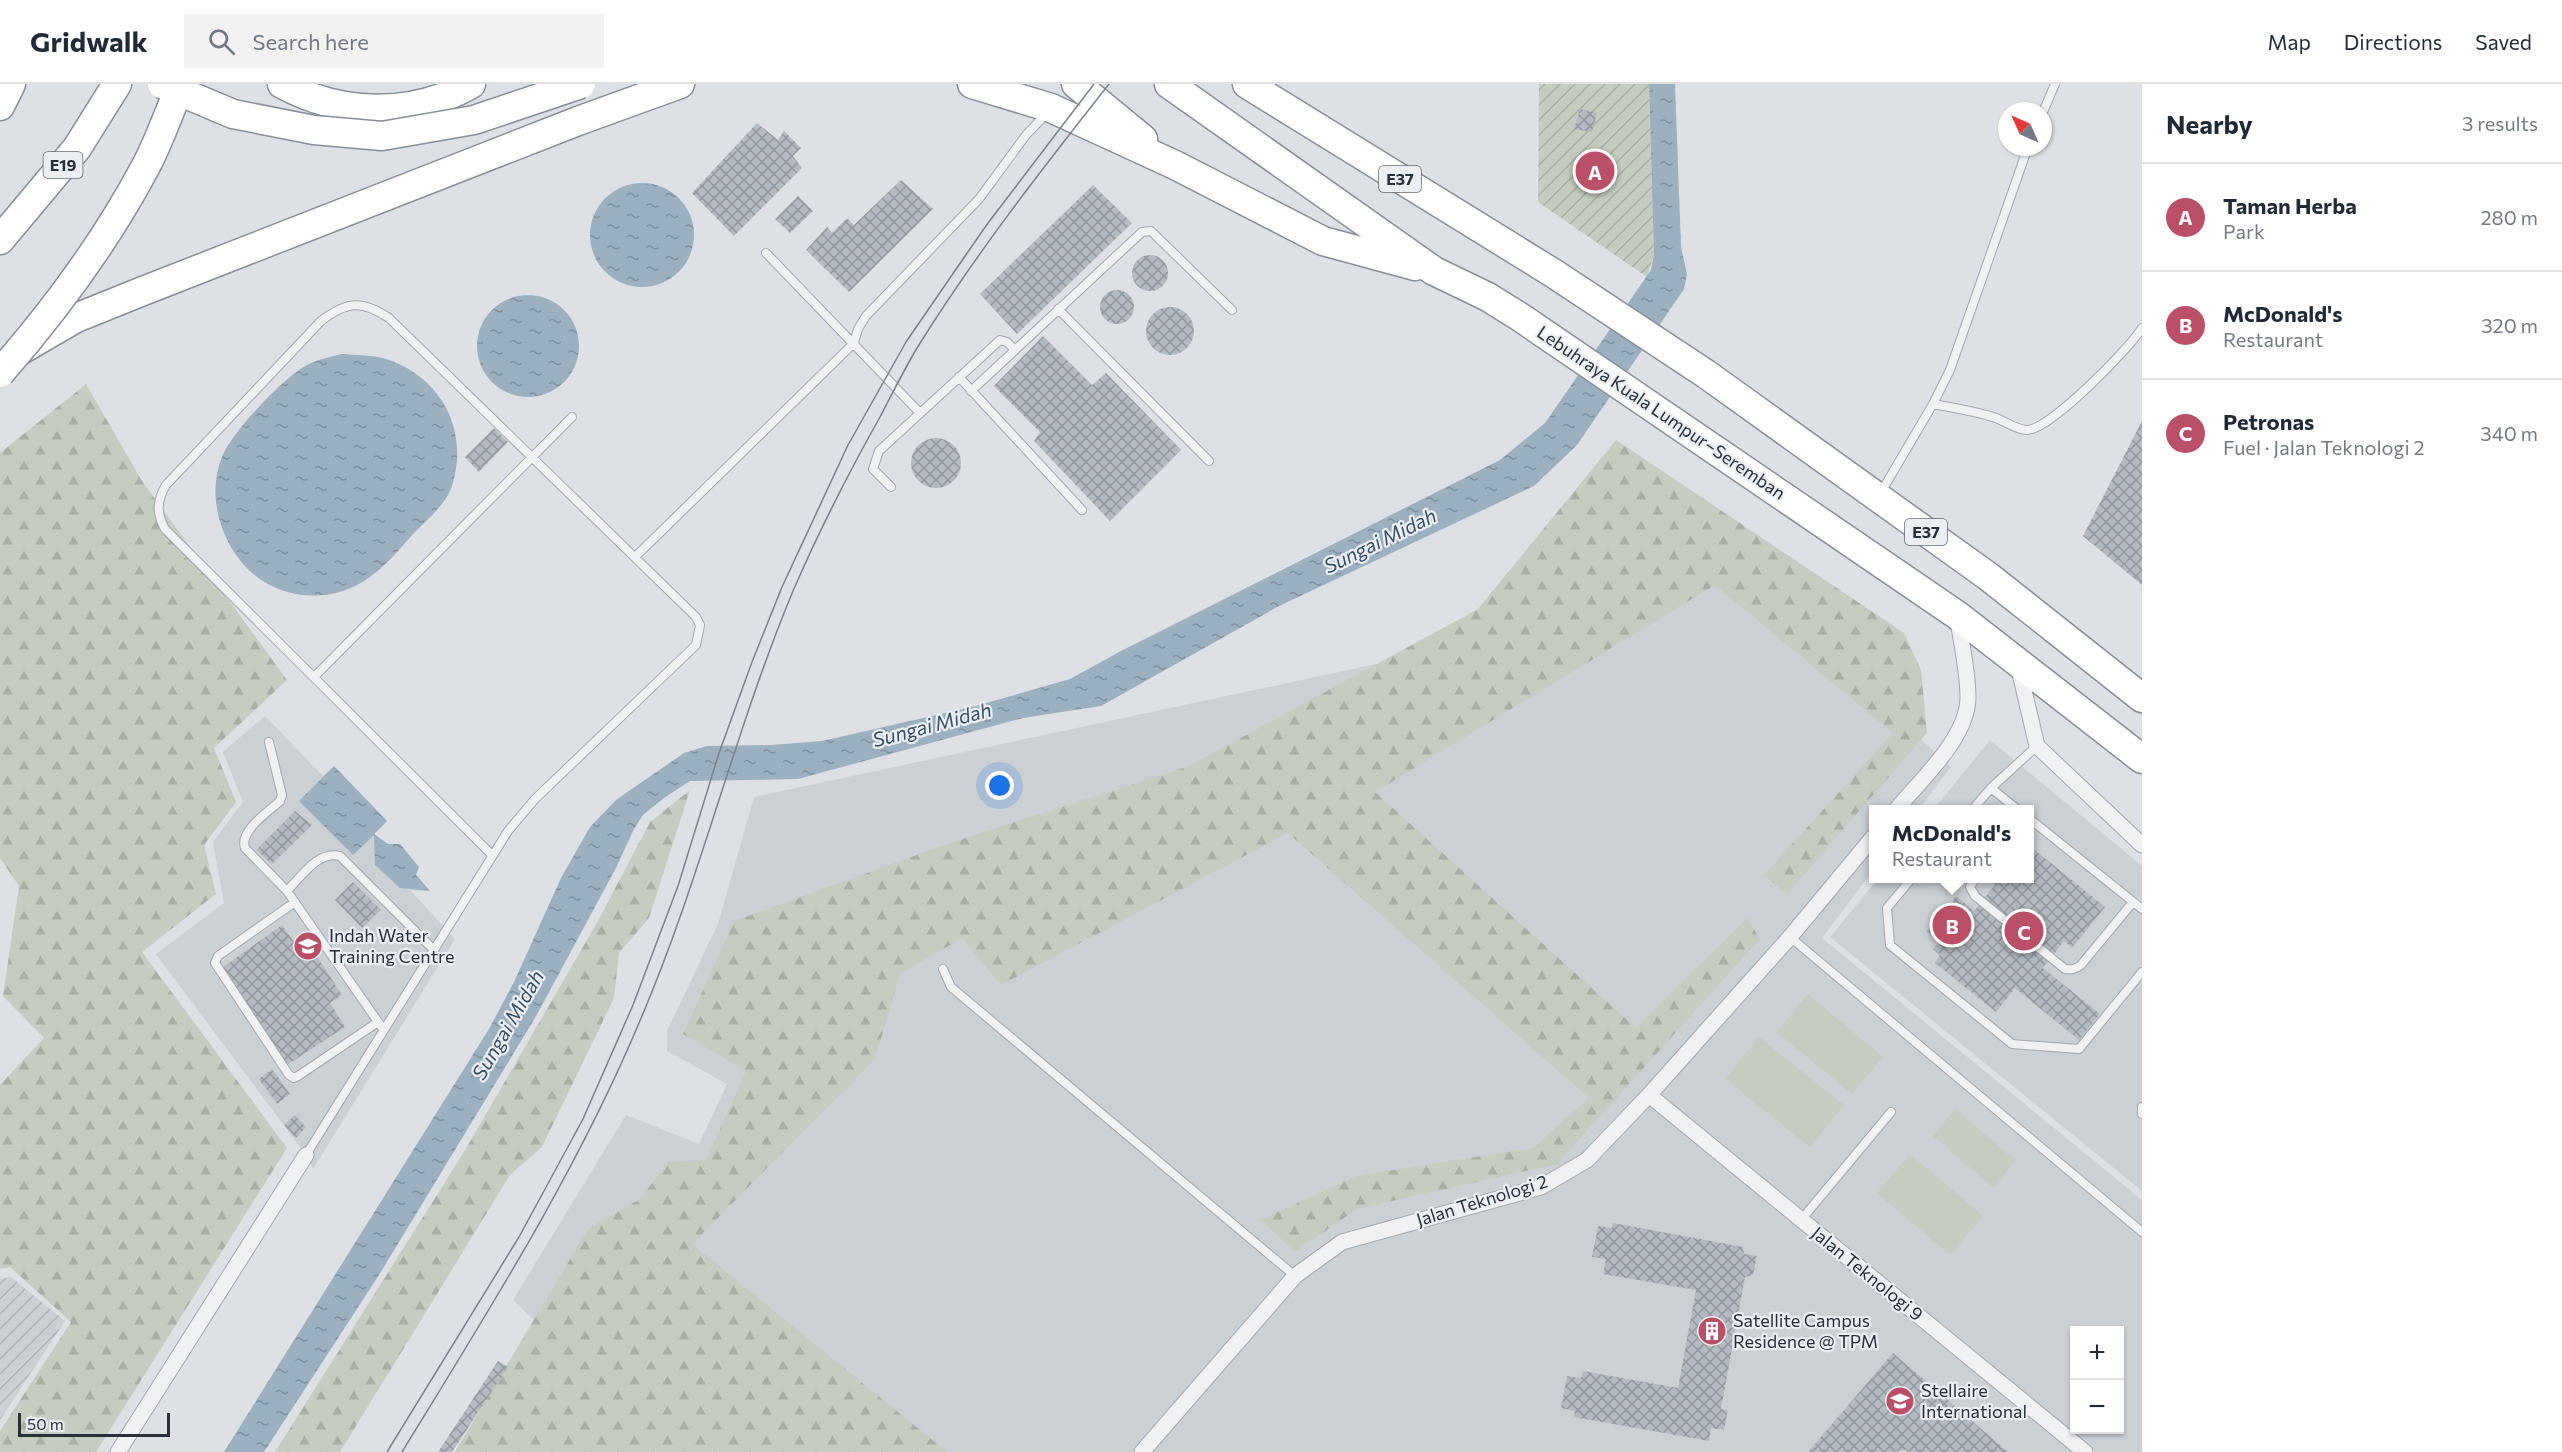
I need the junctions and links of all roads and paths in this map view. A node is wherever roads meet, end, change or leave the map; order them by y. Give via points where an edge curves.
1 (11, 84) edge
2 (117, 84) edge
3 (162, 84) edge
4 (181, 84) edge
5 (282, 84) edge
6 (471, 84) edge
7 (581, 84) edge
8 (680, 84) edge
9 (972, 84) edge
10 (1076, 84) edge
11 (1169, 84) edge
12 (1247, 84) edge
13 (2055, 84) edge
14 (2047, 102) edge
15 (0, 106) edge
16 (1051, 108) junction
17 (2025, 156) edge
18 (1175, 165) junction
19 (0, 240) edge
20 (766, 253) dead end
21 (1434, 271) junction
22 (1058, 309) junction
23 (1232, 310) dead end
24 (2142, 328) edge
25 (854, 343) junction
26 (1015, 350) junction
27 (0, 362) edge
28 (0, 373) edge
29 (959, 377) junction
30 (971, 391) junction
31 (1933, 404) junction
32 (920, 413) junction
33 (572, 417) dead end
34 (531, 457) junction
35 (1209, 460) dead end
36 (891, 487) dead end
37 (1878, 498) junction
38 (1082, 510) dead end
39 (635, 557) junction
40 (1957, 615) junction
41 (2017, 659) junction
42 (315, 676) junction
43 (2142, 698) edge
44 (269, 742) dead end
45 (2037, 746) junction
46 (2142, 759) edge
47 (1991, 788) junction
48 (1900, 805) edge
49 (1976, 805) edge
50 (2012, 805) edge
51 (2034, 822) edge
52 (1869, 842) edge
53 (2142, 845) edge
54 (492, 855) junction
55 (1909, 883) edge
56 (1972, 883) edge
57 (287, 891) junction
58 (295, 902) junction
59 (2133, 902) junction
60 (2142, 909) edge
61 (1790, 937) junction
62 (433, 949) junction
63 (943, 969) dead end
64 (2142, 972) edge
65 (381, 1026) junction
66 (1649, 1095) junction
67 (2142, 1107) edge
68 (1891, 1112) dead end
69 (2142, 1114) edge
70 (306, 1155) joint
71 (1801, 1220) junction
72 (2142, 1232) edge
73 (1295, 1276) junction
74 (118, 1452) edge
75 (1142, 1452) edge
76 (2085, 1452) edge

1 - 15 highway
2 - 19 highway, E19 via 78,148
3 - 7 highway, bridge via 233,114 314,130 382,136 474,120
4 - 28 highway, bridge via 148,163 99,246 43,324
5 - 6 highway via 342,107 370,110 434,101
8 - 27 highway via 76,318
9 - 16 highway
10 - 18 highway
11 - 21 highway, Lebuhraya Kuala Lumpur–Seremban
12 - 37 highway, E37 via 1553,273 1706,374
13 - 14 lane
16 - 18 highway
16 - 25 lane via 979,199 866,316
17 - 31 lane via 1950,370
18 - 21 highway via 1323,241
20 - 25 lane
21 - 40 highway, Lebuhraya Kuala Lumpur–Seremban via 1523,319
22 - 23 lane via 1135,237 1151,231
22 - 26 lane
22 - 35 lane
24 - 31 lane via 2104,372 2034,429 2020,429 1996,418
25 - 32 lane
25 - 39 lane
26 - 29 lane via 999,340
26 - 30 lane
29 - 30 lane
29 - 32 lane
30 - 38 lane
31 - 37 lane
32 - 36 lane via 879,451 873,469
33 - 34 lane
34 - 39 lane
34 - 42 lane
34 - 42 lane via 389,318 374,308 348,305 321,321 166,485 158,507 165,529
37 - 43 highway, E37 via 1998,585
39 - 54 lane via 696,617 700,625 696,645 535,799
40 - 41 highway, Lebuhraya Kuala Lumpur–Seremban
40 - 48 street via 1968,697 1965,719 1952,743
41 - 45 street
41 - 46 highway, Lebuhraya Kuala Lumpur–Seremban
42 - 54 lane
44 - 57 lane via 282,795 247,833 244,843 245,849
45 - 47 lane
45 - 53 street
47 - 49 lane
47 - 50 lane
51 - 59 lane
52 - 61 street, Jalan Teknologi 2
54 - 62 lane
55 - 64 lane via 1887,908 1890,945 2012,1044 2079,1049
56 - 59 lane via 1970,887 1975,896 2069,970 2081,965
57 - 58 lane
57 - 62 lane via 325,855 340,856
58 - 65 lane
58 - 65 lane via 218,956 215,963 289,1075 298,1076
59 - 60 lane
61 - 66 street, Jalan Teknologi 2
61 - 72 lane
62 - 65 lane
63 - 73 lane via 951,987
65 - 70 lane
66 - 71 street, Jalan Teknologi 9
66 - 73 street, Jalan Teknologi 2 via 1587,1160 1541,1187 1342,1242
67 - 69 lane
68 - 71 lane
70 - 74 street
71 - 76 street, Jalan Teknologi 9
73 - 75 street, Jalan Teknologi 2

